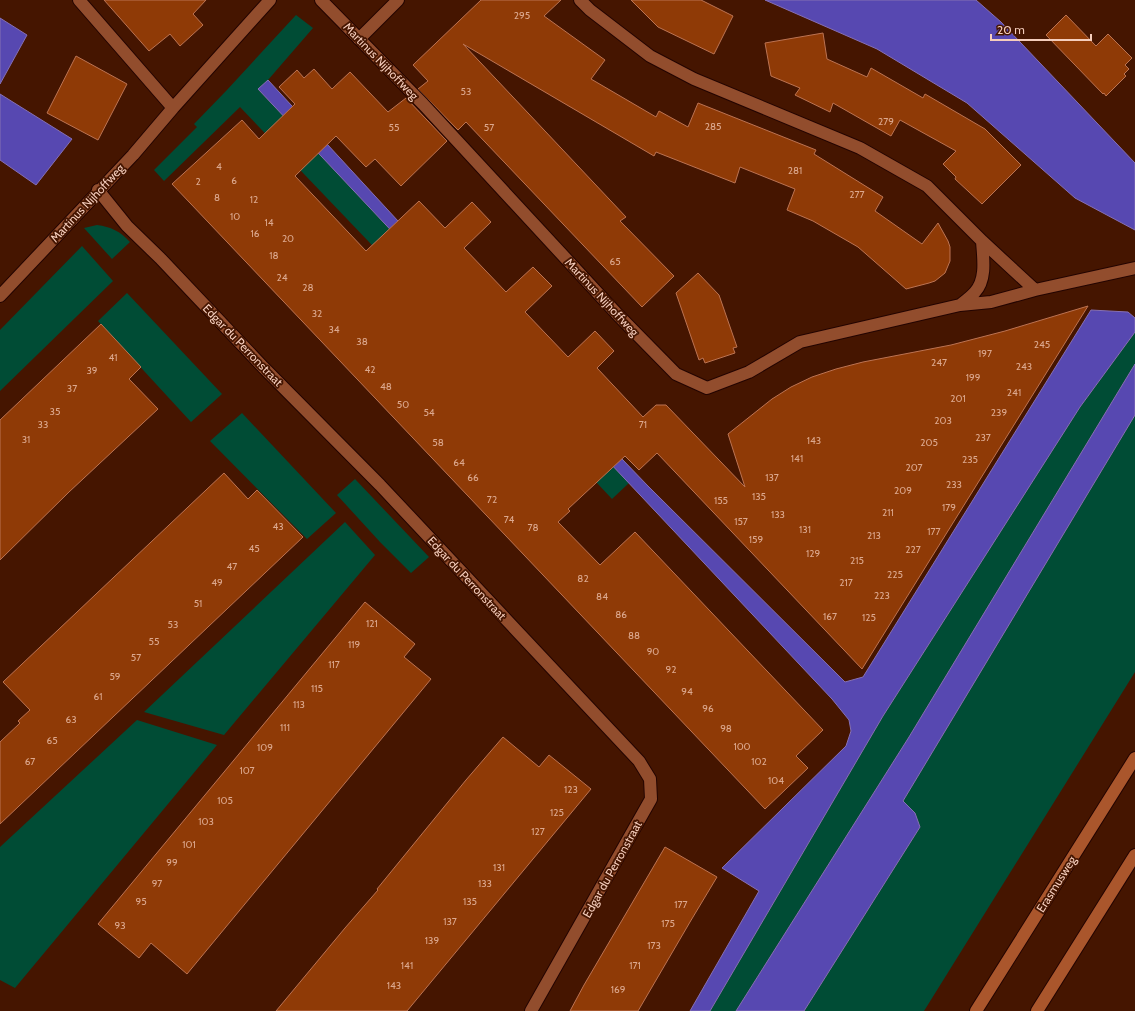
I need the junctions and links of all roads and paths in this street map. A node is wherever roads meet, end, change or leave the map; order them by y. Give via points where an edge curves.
1 (80, 0) edge
2 (270, 0) edge
3 (321, 0) edge
4 (398, 0) edge
5 (580, 0) edge
6 (359, 39) junction
7 (173, 108) junction
8 (98, 190) junction
9 (982, 241) junction
10 (1135, 268) edge
11 (1035, 290) junction
12 (0, 296) edge
13 (960, 305) junction
14 (1135, 758) edge
15 (1135, 855) edge
16 (531, 1011) edge
17 (976, 1011) edge
18 (1037, 1011) edge

1 - 7 street
2 - 7 street, Martinus Nijhoffweg
3 - 6 street, Martinus Nijhoffweg
4 - 6 street
5 - 9 street via 650,56 694,79 860,148 927,186
6 - 13 street, Martinus Nijhoffweg via 676,374 707,388 749,372 800,342
7 - 8 street, Martinus Nijhoffweg via 133,155
8 - 12 street, Martinus Nijhoffweg
8 - 16 street, Edgar du Perronstraat via 127,226 380,485 538,653 639,761 650,779 651,799
9 - 11 street
9 - 13 street, Martinus Nijhoffweg via 982,278 976,292
10 - 11 street, Martinus Nijhoffweg
11 - 13 street, Martinus Nijhoffweg via 991,302
14 - 17 main road, Erasmusweg
15 - 18 main road

